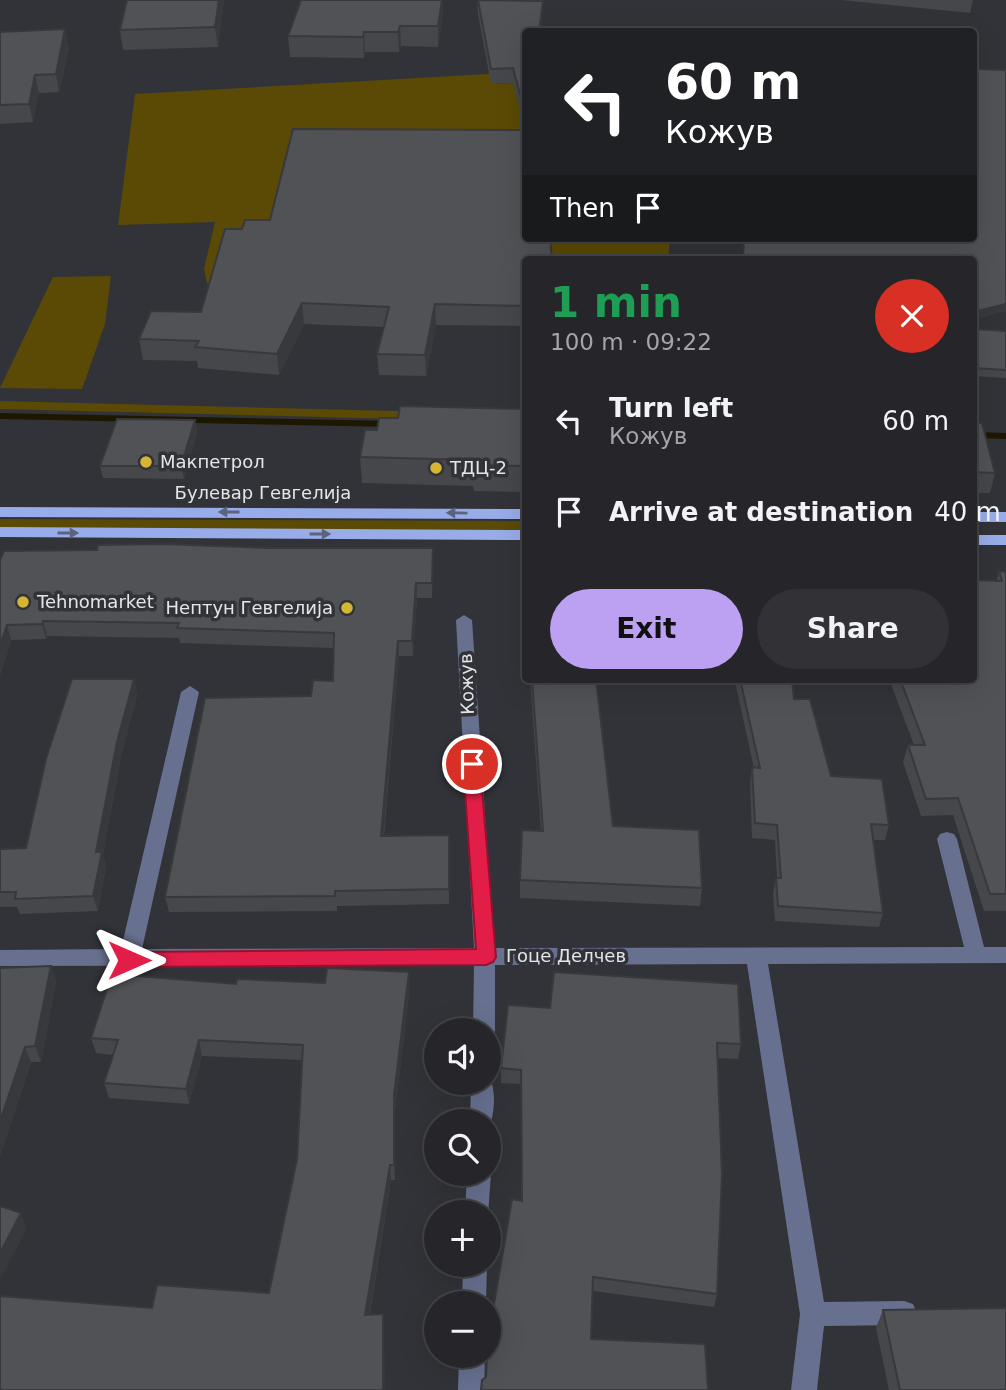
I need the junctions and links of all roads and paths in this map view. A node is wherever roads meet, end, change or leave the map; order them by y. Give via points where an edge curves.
1 (0, 512) edge
2 (522, 514) edge
3 (977, 517) edge
4 (1006, 517) edge
5 (0, 533) edge
6 (522, 535) edge
7 (977, 540) edge
8 (1006, 540) edge
9 (464, 620) dead end
10 (190, 692) dead end
11 (947, 839) dead end
12 (976, 954) junction
13 (756, 955) junction
14 (1006, 955) edge
15 (486, 957) junction
16 (0, 958) edge
17 (129, 960) junction
18 (484, 1018) edge
19 (923, 1313) edge
20 (813, 1314) junction
21 (472, 1368) edge
22 (471, 1390) edge
23 (804, 1390) edge

2 -> 1 main road, Булевар Гевгелија
3 - 4 main road
5 -> 6 main road
7 - 8 main road
9 - 15 street, Кожув
10 - 17 street
11 - 12 street
12 - 13 street, Гоце Делчев
12 - 14 street, Гоце Делчев
13 - 15 street, Гоце Делчев
13 - 20 street
15 - 17 street, Гоце Делчев
15 - 18 street, Кожув
16 - 17 street, Гоце Делчев
19 - 20 street
20 - 23 street
21 - 22 street

